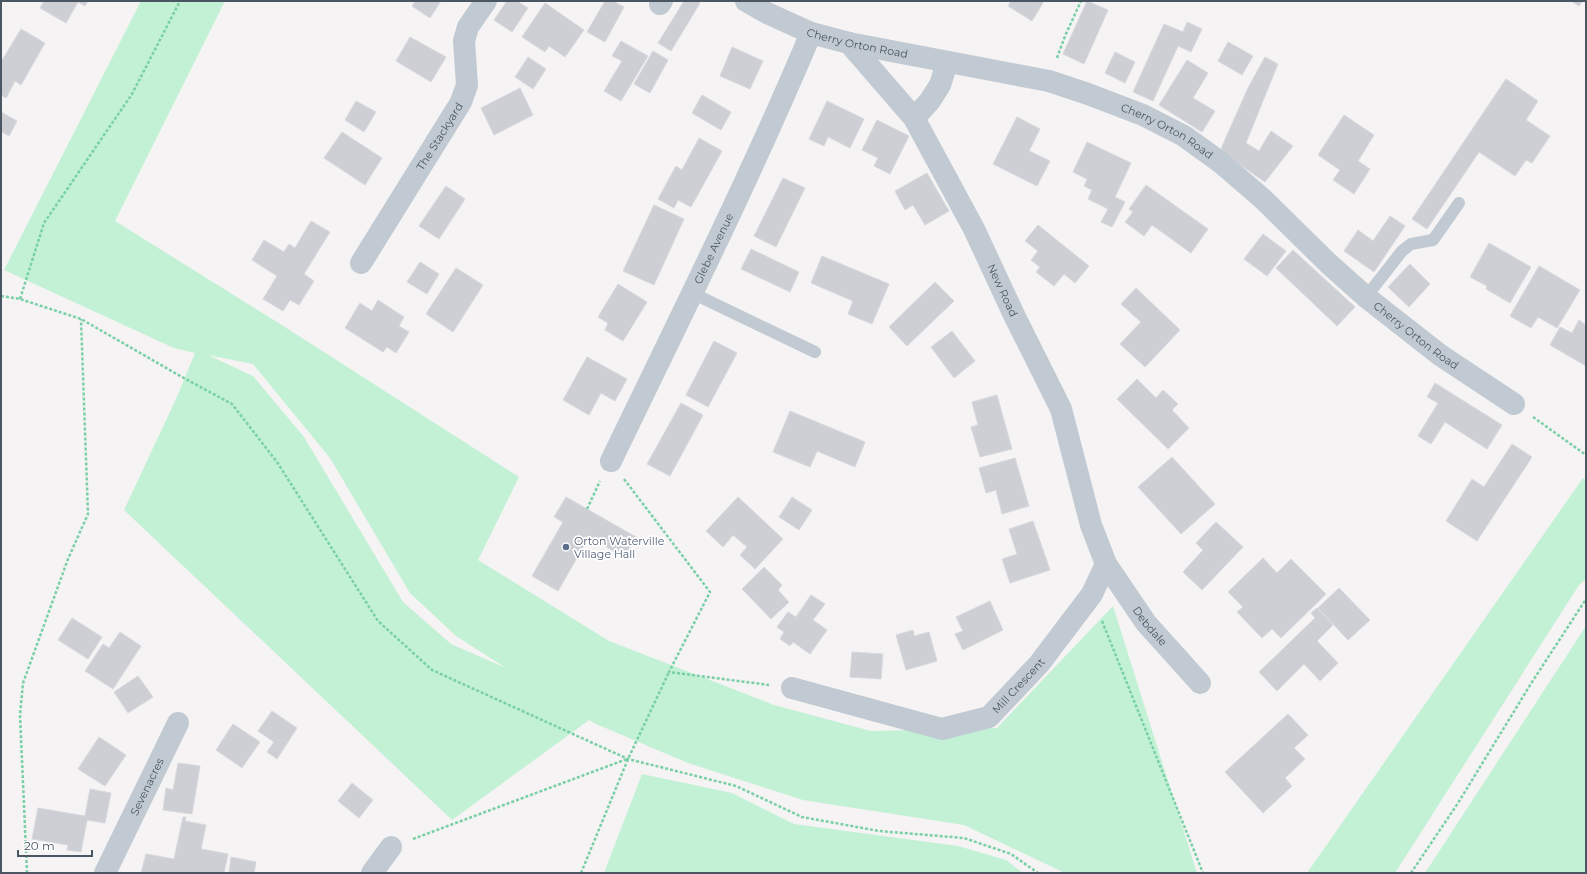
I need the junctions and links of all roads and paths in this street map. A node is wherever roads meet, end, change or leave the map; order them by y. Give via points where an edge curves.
1 (180, 1) edge
2 (486, 1) edge
3 (746, 1) edge
4 (1081, 1) edge
5 (770, 7) edge
6 (811, 33) junction
7 (849, 43) junction
8 (947, 63) junction
9 (1049, 81) junction
10 (914, 118) junction
11 (1459, 204) dead end
12 (361, 263) dead end
13 (692, 293) junction
14 (1, 296) edge
15 (1366, 297) junction
16 (20, 299) junction
17 (82, 319) junction
18 (815, 352) dead end
19 (1514, 404) joint
20 (1586, 455) edge
21 (610, 461) junction
22 (586, 509) dead end
23 (1106, 564) junction
24 (1092, 594) junction
25 (1586, 599) edge
26 (669, 672) junction
27 (1200, 683) dead end
28 (792, 688) joint
29 (178, 723) dead end
30 (628, 759) junction
31 (391, 847) joint
32 (27, 873) edge
33 (105, 873) edge
34 (372, 873) edge
35 (581, 873) edge
36 (1038, 873) edge
37 (1203, 873) edge
38 (1411, 873) edge

1 - 16 path via 132,94 44,223
2 - 12 street, The Stackyard via 468,27 464,42 468,85 461,102
3 - 5 street, Cherry Orton Road
4 - 9 path
5 - 6 street, Cherry Orton Road
6 - 7 street, Cherry Orton Road
6 - 13 street, Glebe Avenue via 785,95
7 - 8 street, Cherry Orton Road
7 - 10 street, New Road
8 - 9 street, Cherry Orton Road
8 - 10 street via 940,85 930,102
9 - 15 street, Cherry Orton Road via 1143,114 1184,136 1220,162 1263,199
10 - 23 street, New Road via 974,229 1060,409 1092,525
11 - 15 lane via 1433,240 1411,244
13 - 18 lane
13 - 21 street, Glebe Avenue
14 - 16 path
15 - 19 street, Cherry Orton Road via 1440,355
16 - 17 path
17 - 30 path via 232,404 277,462 378,621 432,670
17 - 32 path via 88,514 68,560 23,683 20,715
19 - 20 path
21 - 22 path
21 - 26 path via 710,592
23 - 24 street, Mill Crescent
23 - 27 street, Debdale via 1146,623
24 - 28 street, Mill Crescent via 1039,664 989,717 942,729
24 - 37 path
25 - 38 path
26 - 28 path
26 - 30 path
29 - 33 street, Sevenacres
30 - 31 path
30 - 35 path
30 - 36 path via 736,786 802,817 879,831 964,838 1011,854
31 - 34 street

